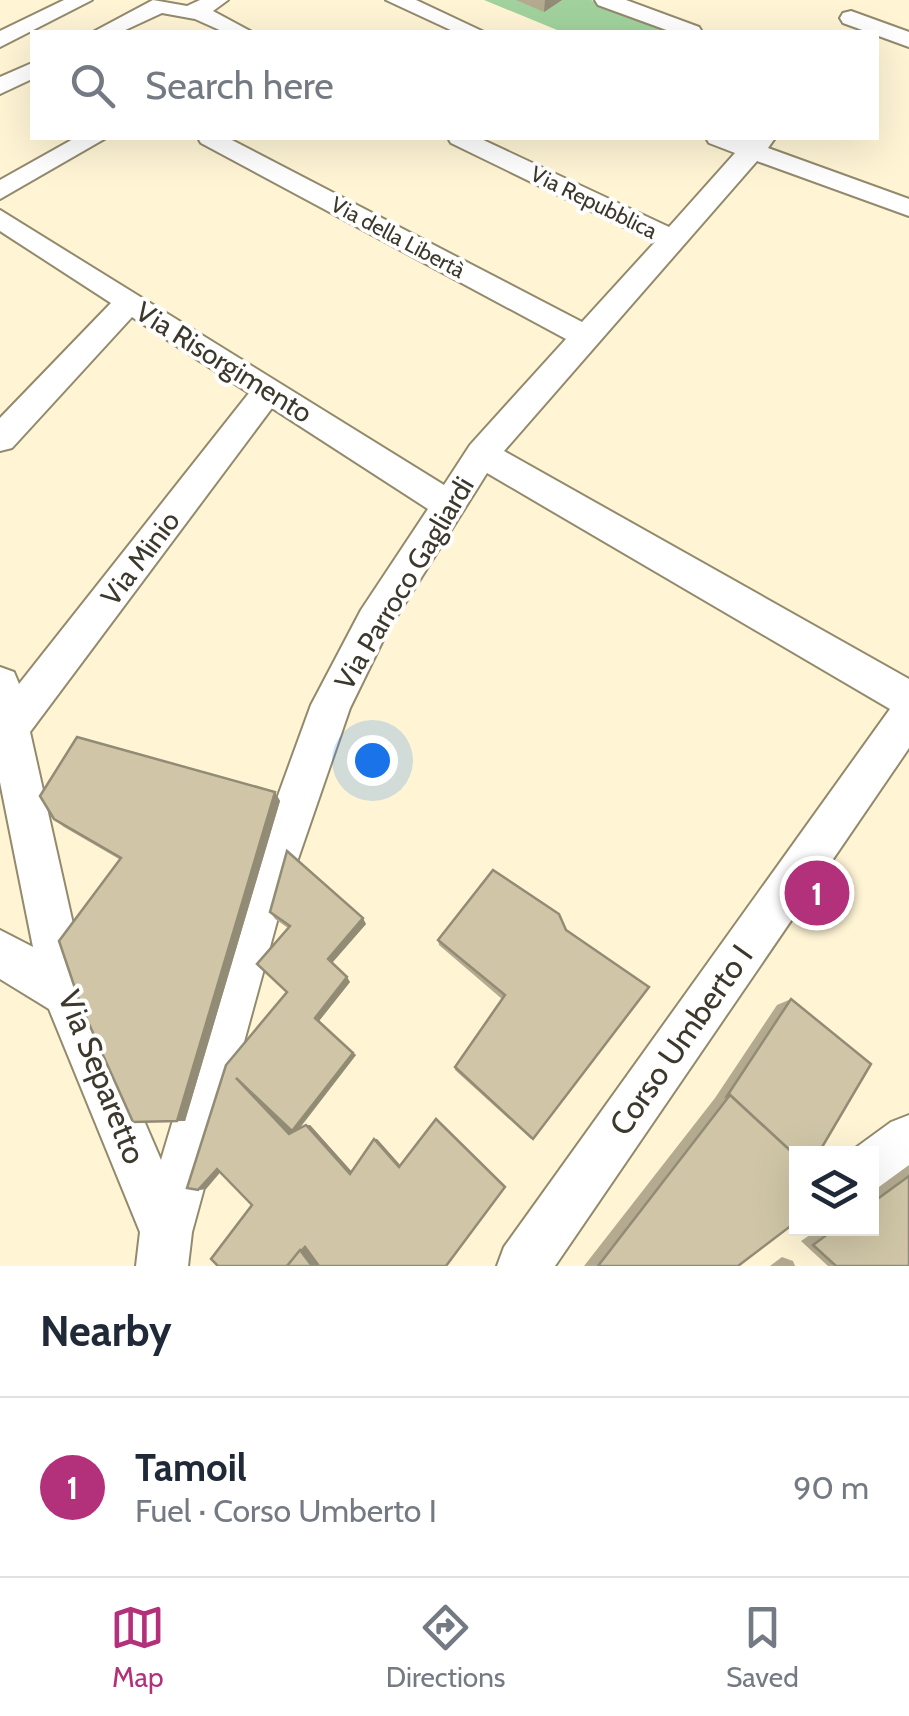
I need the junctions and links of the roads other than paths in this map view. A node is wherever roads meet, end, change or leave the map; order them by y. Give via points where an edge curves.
1 (81, 0) edge
2 (217, 0) edge
3 (397, 0) edge
4 (606, 0) edge
5 (835, 0) edge
6 (192, 12) junction
7 (854, 15) edge
8 (108, 30) edge
9 (236, 30) edge
10 (468, 30) edge
11 (686, 30) edge
12 (0, 40) edge
13 (909, 40) edge
14 (30, 71) edge
15 (0, 88) edge
16 (90, 140) edge
17 (214, 140) edge
18 (464, 140) edge
19 (744, 142) edge
20 (0, 190) edge
21 (909, 208) edge
22 (7, 234) edge
23 (674, 240) junction
24 (129, 302) junction
25 (586, 337) junction
26 (269, 389) junction
27 (0, 440) edge
28 (482, 454) junction
29 (449, 505) junction
30 (909, 699) edge
31 (6, 705) edge
32 (909, 715) edge
33 (0, 954) edge
34 (65, 993) junction
35 (909, 1140) edge
36 (879, 1162) edge
37 (164, 1249) edge
38 (523, 1266) edge

1 - 12 street
2 - 6 street
3 - 10 street
4 - 11 street
5 - 7 street
6 - 8 street via 160,5
6 - 9 street
7 - 13 street
14 - 15 street
16 - 20 street
17 - 25 street, Via della Libertà
18 - 23 street, Via Repubblica
19 - 21 street
19 - 23 street, Via Parroco Gagliardi
22 - 24 street, Via Risorgimento
23 - 25 street, Via Parroco Gagliardi
24 - 26 street, Via Risorgimento
24 - 27 street
25 - 28 street, Via Parroco Gagliardi
26 - 29 street, Via Risorgimento
26 - 31 street, Via Minio
28 - 29 street, Via Parroco Gagliardi
28 - 30 street
29 - 37 street, Via Parroco Gagliardi via 330,705 257,914
31 - 34 street, Via Separetto
32 - 38 street, Corso Umberto I
33 - 34 street
34 - 37 street, Via Separetto
35 - 36 street

